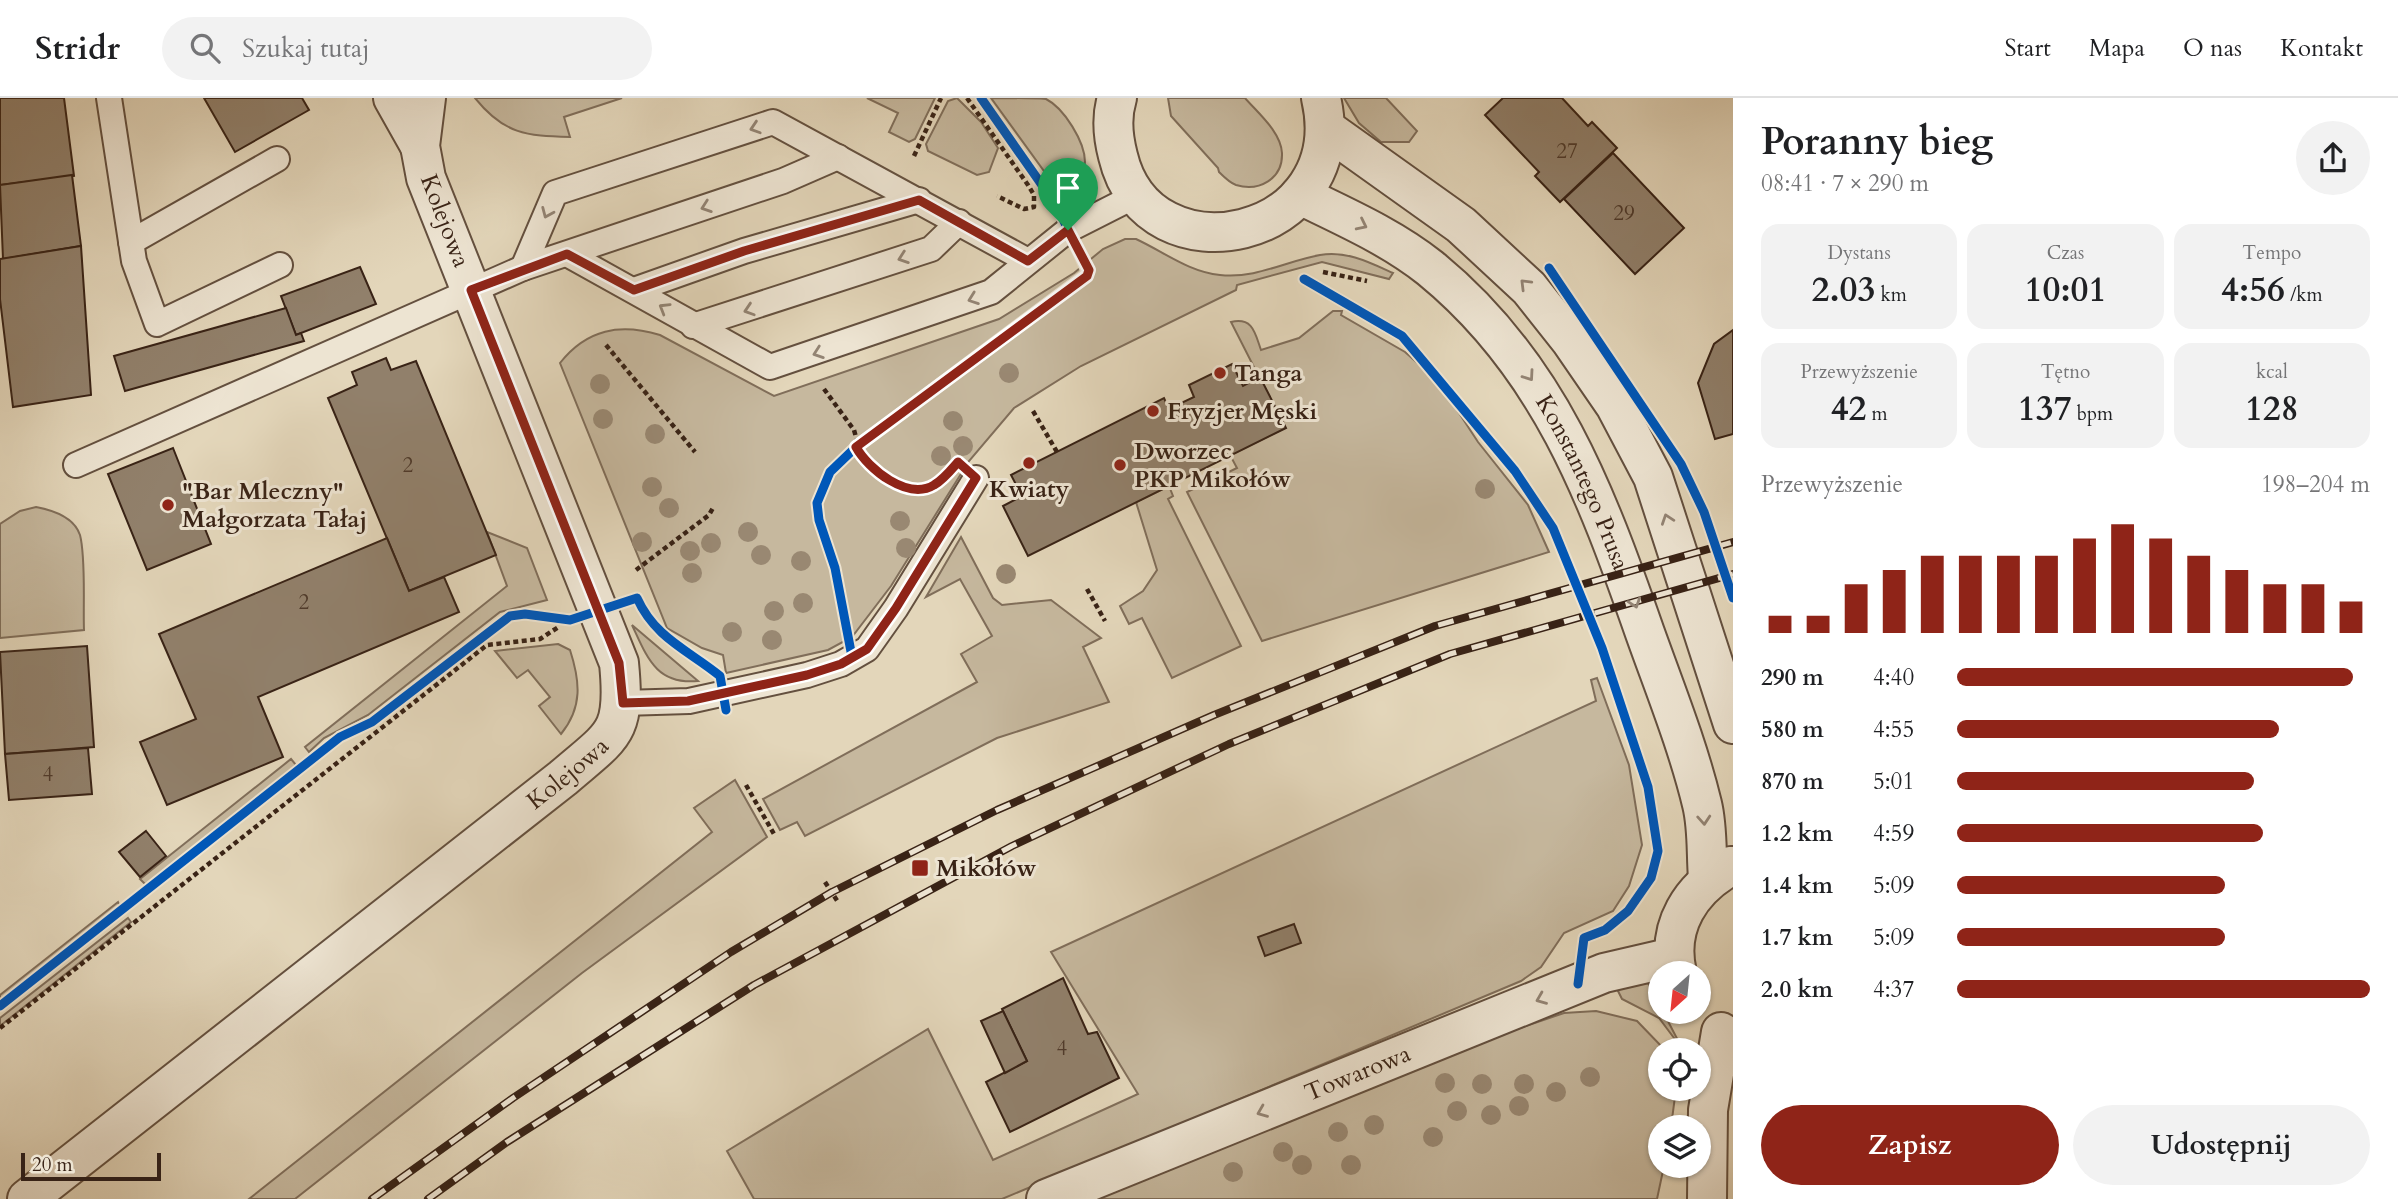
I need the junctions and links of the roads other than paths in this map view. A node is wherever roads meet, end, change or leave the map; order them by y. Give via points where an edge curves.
1 (109, 98) edge
2 (393, 98) edge
3 (426, 98) edge
4 (1110, 101) edge
5 (1323, 113) edge
6 (421, 146) junction
7 (838, 157) junction
8 (277, 159) dead end
9 (1137, 195) junction
10 (1300, 195) junction
11 (919, 200) junction
12 (959, 222) junction
13 (131, 242) junction
14 (567, 254) junction
15 (1028, 261) junction
16 (281, 265) dead end
17 (523, 268) junction
18 (471, 290) junction
19 (634, 290) junction
20 (693, 326) junction
21 (76, 465) dead end
22 (976, 478) road end
23 (623, 703) junction
24 (1733, 723) edge
25 (1721, 872) edge
26 (1676, 961) edge
27 (1648, 968) edge
28 (1717, 1027) edge
29 (27, 1199) edge
30 (1046, 1199) edge
31 (1707, 1199) edge

1 - 13 lane
2 - 6 street, Kolejowa
3 - 6 street, Kolejowa
4 - 9 street via 1121,168
5 - 10 street via 1322,152
24 -> 5 street via 1653,477 1615,405 1572,341 1529,288 1461,225
6 - 18 street, Kolejowa via 426,178
7 - 11 lane
7 -> 14 lane via 783,181
7 -> 17 lane via 773,122 555,192
8 - 13 lane
9 - 10 street via 1159,216 1188,229 1218,234 1268,221
9 - 15 lane via 1068,230
10 -> 25 street, Konstantego Prusa via 1378,233 1439,277 1479,314 1514,356 1571,445 1609,530 1689,757
11 - 12 lane
11 - 19 lane via 744,251
12 - 15 lane
12 -> 20 lane via 931,248
13 - 16 lane via 157,324
14 - 17 lane
14 - 19 lane
15 -> 20 lane via 991,292 770,367
17 - 18 lane
18 - 21 lane
18 - 23 street, Kolejowa via 619,663
20 -> 19 lane
22 - 23 lane via 867,649 807,675 688,701
23 - 29 street, Kolejowa via 617,726 601,746
25 - 26 street via 1689,900 1681,918
27 -> 30 street, Towarowa via 1604,974
28 - 31 street via 1708,1110

